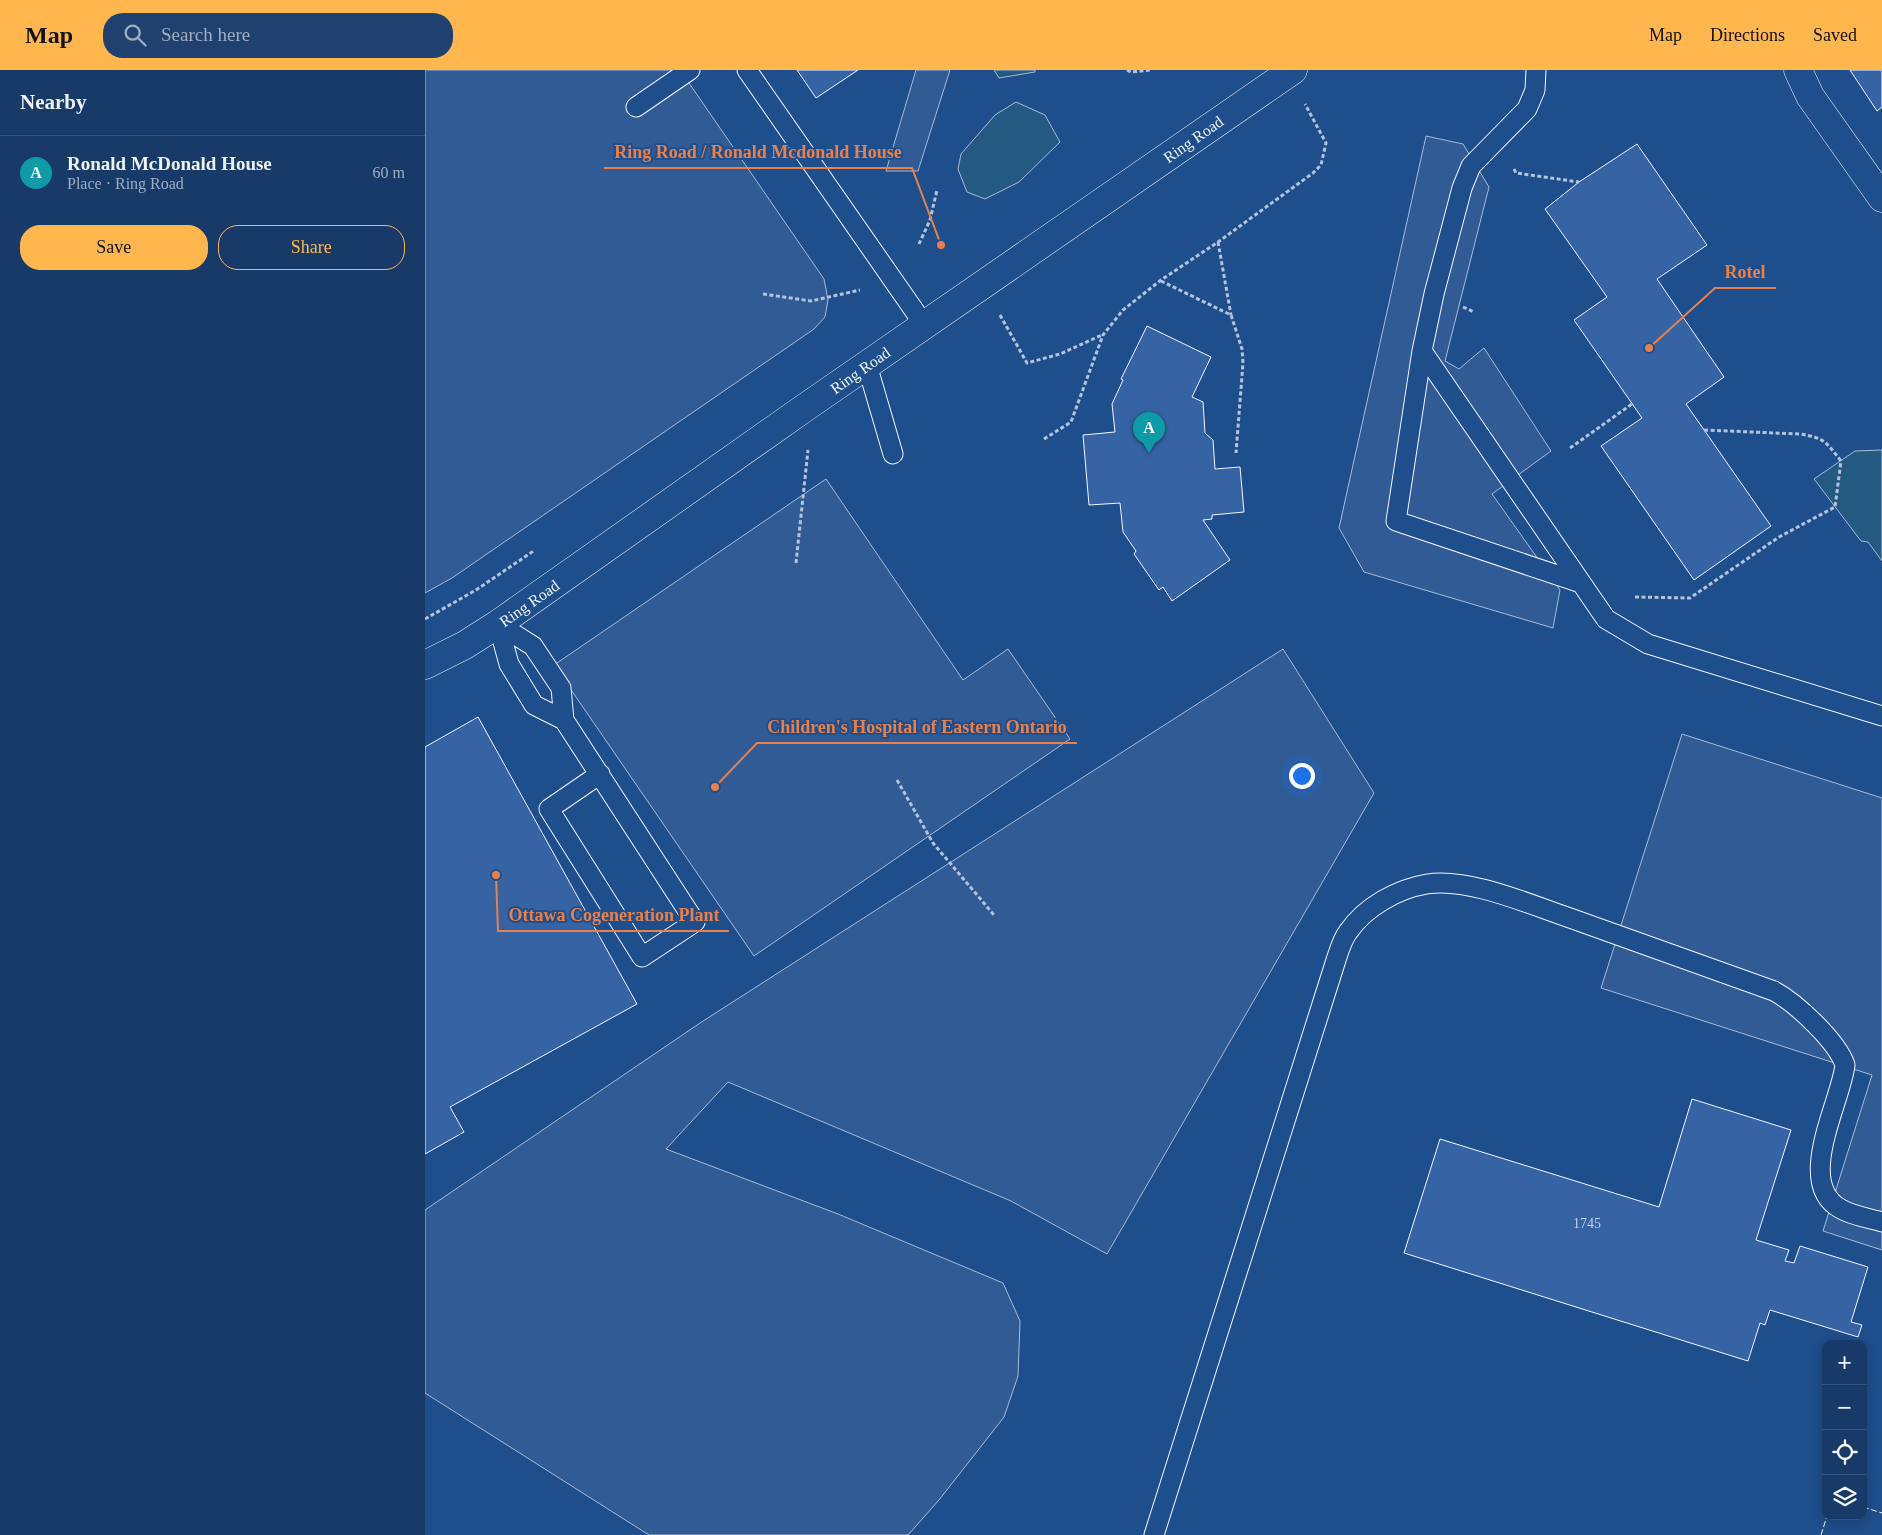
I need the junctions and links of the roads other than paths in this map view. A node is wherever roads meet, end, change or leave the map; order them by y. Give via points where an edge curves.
1 (690, 70) edge
2 (747, 70) edge
3 (1536, 70) edge
4 (1798, 70) edge
5 (1291, 72) edge
6 (636, 107) dead end
7 (1882, 198) edge
8 (925, 326) junction
9 (1421, 351) junction
10 (867, 366) junction
11 (893, 454) dead end
12 (1581, 583) junction
13 (499, 624) junction
14 (425, 665) edge
15 (1882, 716) edge
16 (564, 720) junction
17 (600, 774) junction
18 (1882, 1222) edge
19 (1154, 1535) edge

1 - 6 lane
2 - 8 lane
3 - 9 lane via 1535,90 1527,109 1471,166
4 - 7 street via 1811,96
5 - 8 street, Ring Road
8 - 10 street, Ring Road
9 - 12 lane
9 - 12 lane via 1396,521
10 - 11 lane
10 - 13 street, Ring Road
12 - 15 lane via 1606,620 1648,644
13 - 14 street, Ring Road
13 - 16 lane via 509,664 534,705
13 - 16 lane via 533,646 561,688
16 - 17 lane
17 - 17 lane via 695,922 642,957 549,809
18 - 19 lane via 1842,1210 1825,1192 1821,1148 1845,1064 1831,1042 1785,997 1665,951 1493,892 1466,886 1429,884 1398,892 1373,906 1347,933 1336,960

